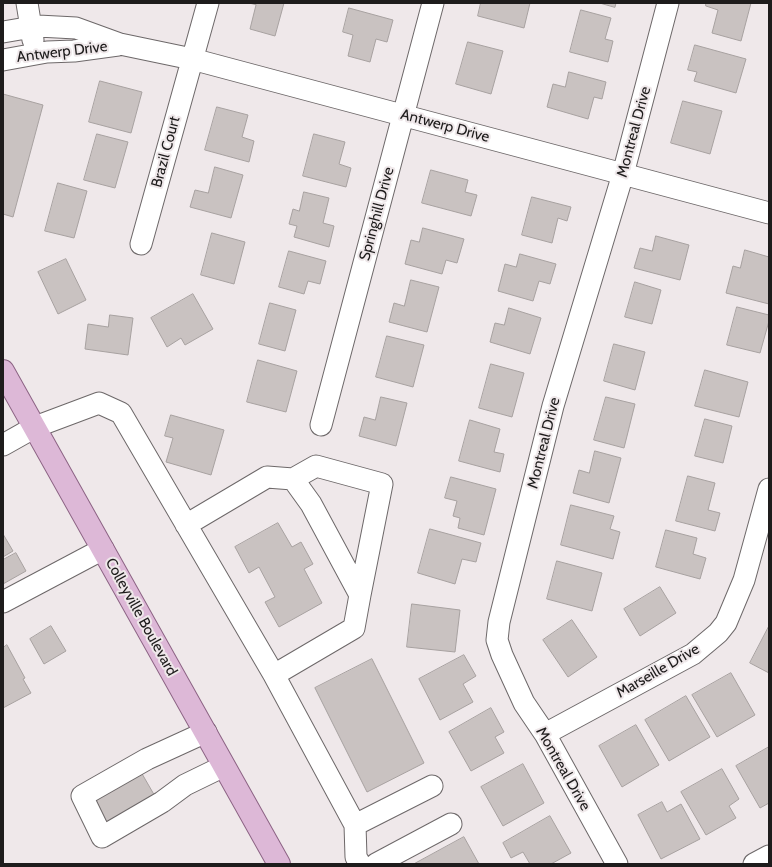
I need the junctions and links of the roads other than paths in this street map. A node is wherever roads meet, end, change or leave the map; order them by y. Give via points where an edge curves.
1 (27, 3) edge
2 (208, 3) edge
3 (433, 3) edge
4 (668, 3) edge
5 (32, 27) junction
6 (3, 32) edge
7 (120, 44) junction
8 (35, 54) junction
9 (192, 59) junction
10 (3, 60) edge
11 (404, 115) junction
12 (623, 174) junction
13 (769, 213) edge
14 (141, 244) dead end
15 (3, 371) edge
16 (321, 425) dead end
17 (35, 428) junction
18 (3, 445) edge
19 (293, 478) junction
20 (769, 489) edge
21 (186, 525) junction
22 (103, 548) junction
23 (360, 595) junction
24 (3, 602) edge
25 (274, 675) junction
26 (206, 732) junction
27 (545, 734) junction
28 (224, 766) junction
29 (432, 786) dead end
30 (355, 824) junction
31 (451, 824) dead end
32 (769, 856) edge
33 (279, 864) edge
34 (360, 864) edge
35 (376, 864) edge
36 (617, 864) edge
37 (754, 864) edge

1 - 5 street
2 - 9 street, Brazil Court
3 - 11 street, Springhill Drive
4 - 12 street, Montreal Drive
5 - 6 street, Antwerp Drive
5 - 7 street, Antwerp Drive via 76,28
5 - 8 street
7 - 8 street, Antwerp Drive
7 - 9 street, Antwerp Drive
8 - 10 street, Antwerp Drive
9 - 11 street, Antwerp Drive
9 - 14 street, Brazil Court
11 - 12 street, Antwerp Drive
11 - 16 street, Springhill Drive
12 - 13 street, Antwerp Drive
12 - 27 street, Montreal Drive via 553,406 499,622 497,640 502,655 524,703
15 - 17 main road, Colleyville Boulevard
17 - 18 street
17 - 21 street via 99,403 121,413
17 - 22 main road, Colleyville Boulevard
19 - 21 street via 267,477
19 - 23 street via 311,504
19 - 23 street via 316,466 382,484
20 - 27 street, Marseille Drive via 744,580 726,623 718,633 692,654
21 - 25 street
22 - 24 street
22 - 26 main road, Colleyville Boulevard
23 - 25 street via 354,628
25 - 30 street
26 - 28 main road, Colleyville Boulevard
26 - 28 street via 147,759 82,796 102,836 162,802 184,785
27 - 36 street, Montreal Drive
28 - 33 main road, Colleyville Boulevard
29 - 30 street
30 - 34 street via 356,857
31 - 35 street
32 - 37 street

